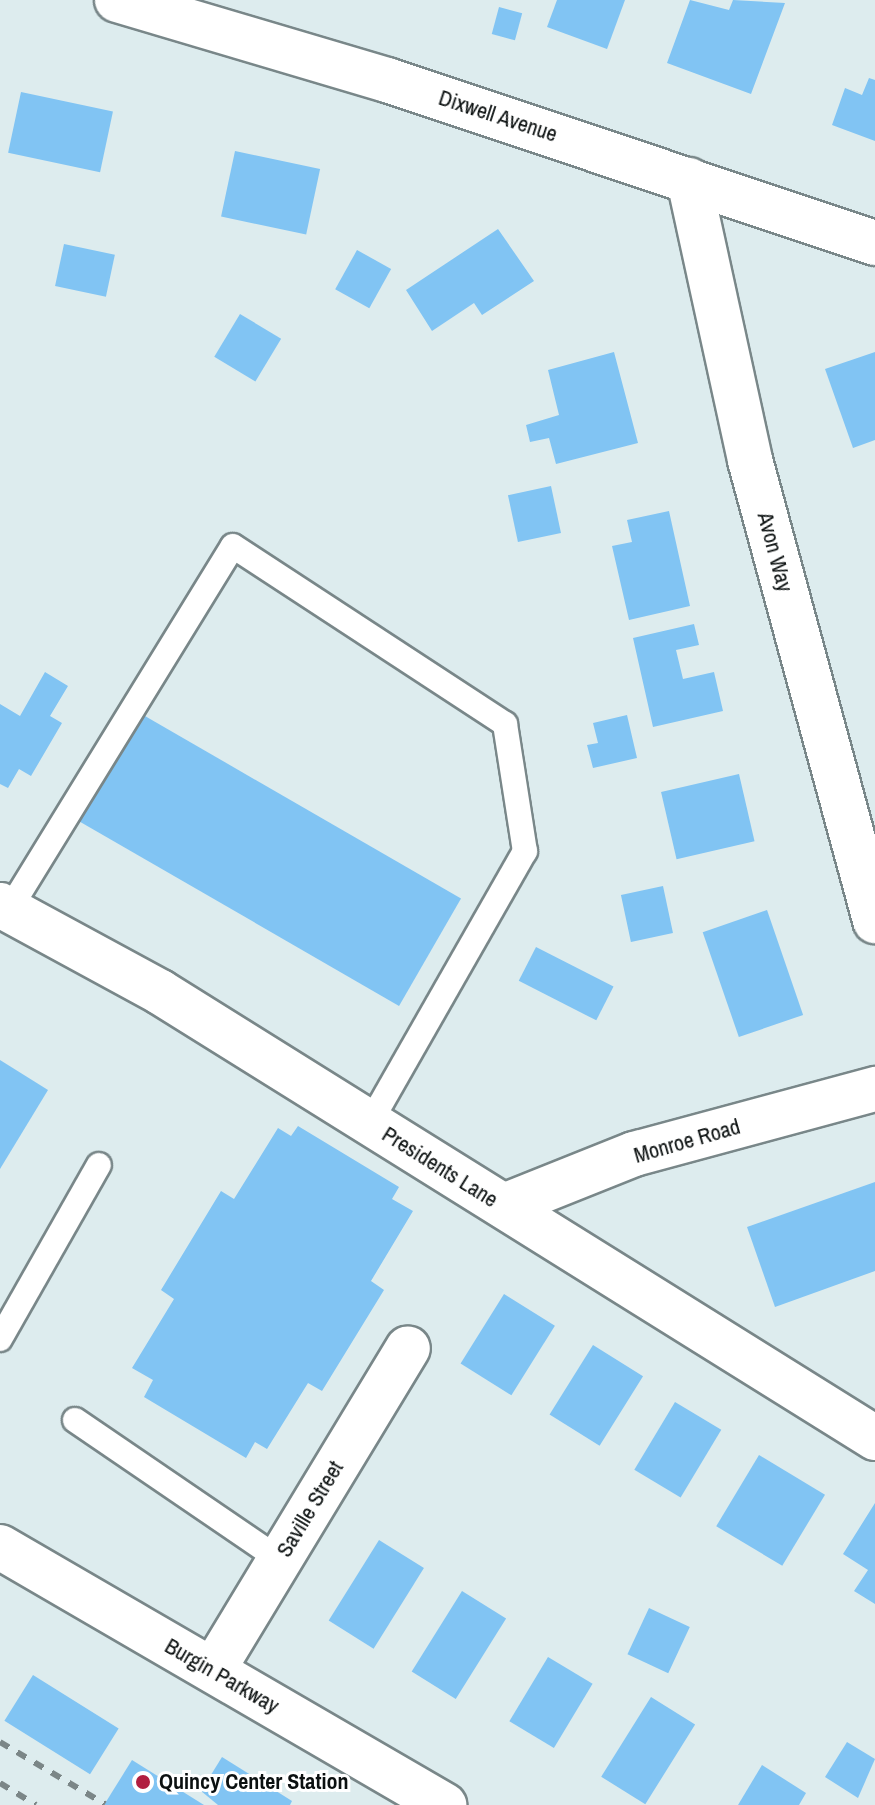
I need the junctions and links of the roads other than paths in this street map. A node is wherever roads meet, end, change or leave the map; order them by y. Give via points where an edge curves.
1 (117, 0) edge
2 (689, 180) junction
3 (875, 243) edge
4 (5, 907) edge
5 (875, 921) edge
6 (875, 1089) edge
7 (370, 1123) junction
8 (99, 1165) dead end
9 (504, 1206) junction
10 (0, 1339) edge
11 (408, 1348) dead end
12 (75, 1420) dead end
13 (875, 1438) edge
14 (0, 1547) edge
15 (280, 1560) junction
16 (213, 1670) junction
17 (444, 1805) edge

1 - 2 street, Dixwell Avenue
2 - 3 street, Dixwell Avenue
2 - 5 street, Avon Way via 750,460
4 - 7 street, Presidents Lane via 160,992
4 - 7 lane via 233,546 505,724 525,851
6 - 9 street, Monroe Road via 634,1154
7 - 9 street, Presidents Lane
8 - 10 lane
9 - 13 street, Presidents Lane
11 - 15 street, Saville Street
12 - 15 lane
14 - 16 street, Burgin Parkway
15 - 16 street, Saville Street
16 - 17 street, Burgin Parkway

